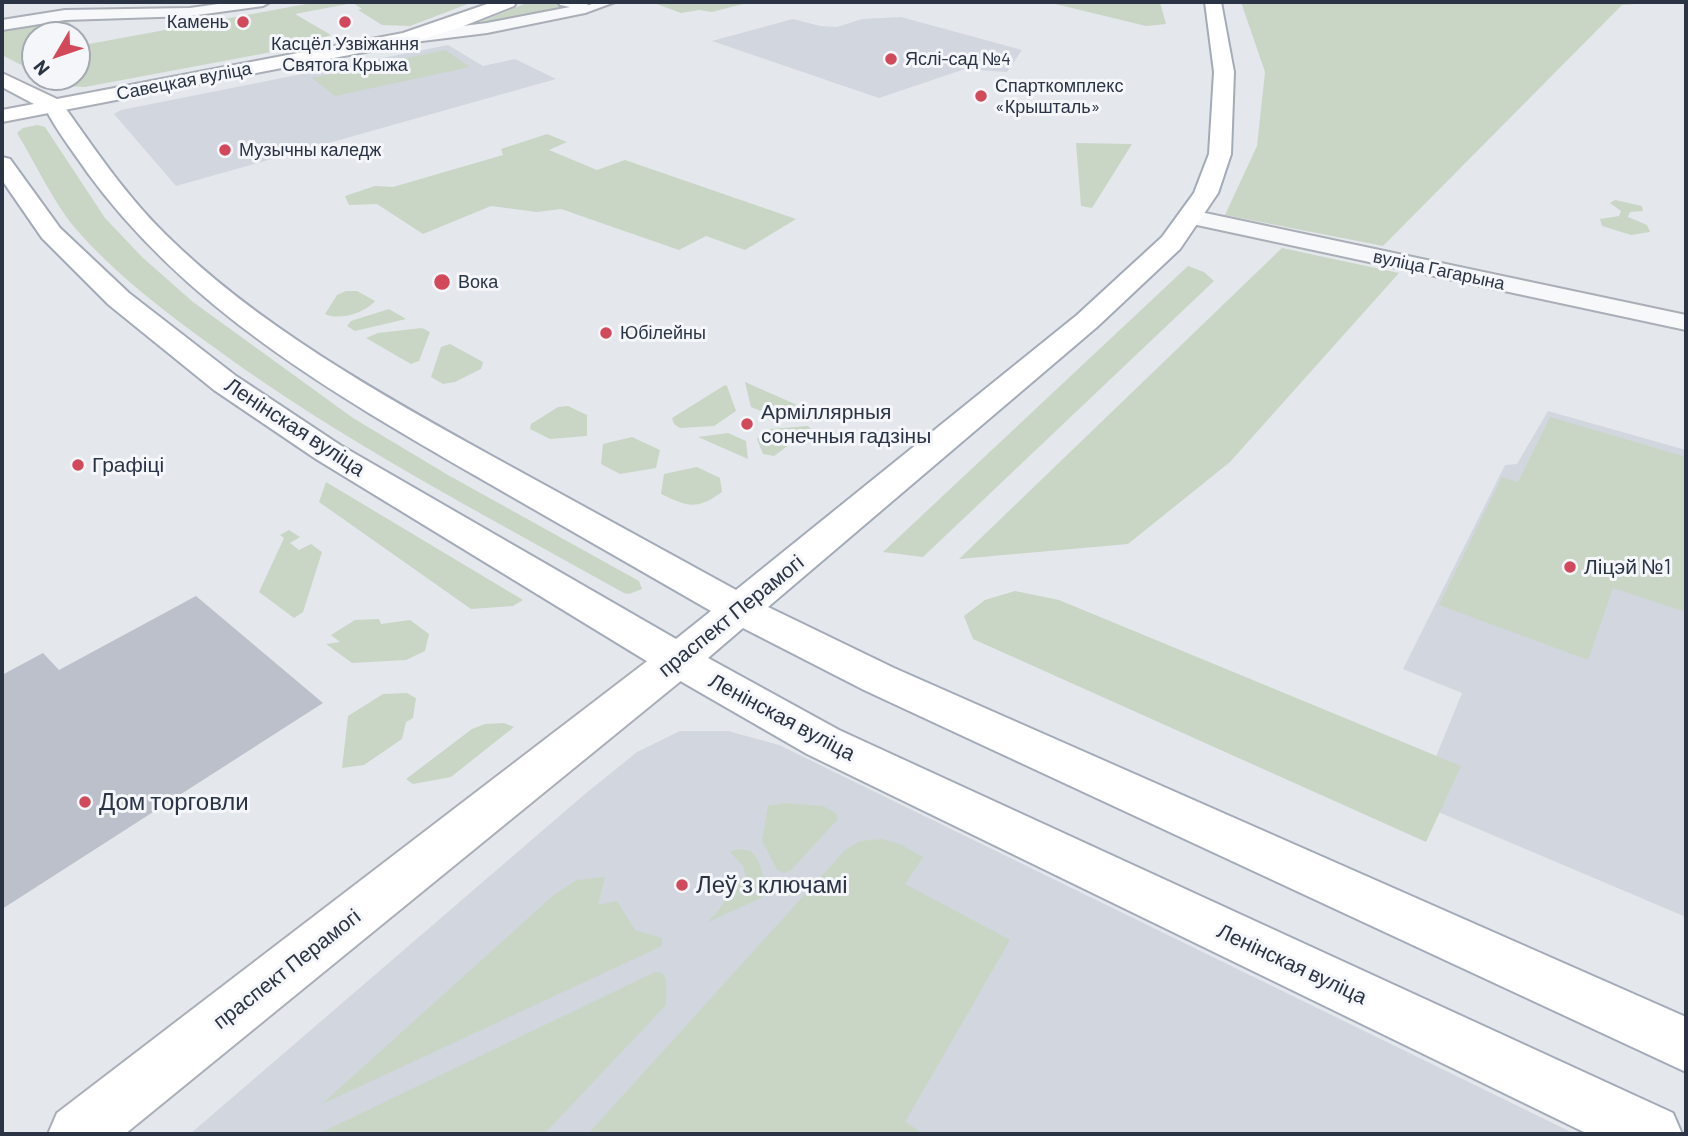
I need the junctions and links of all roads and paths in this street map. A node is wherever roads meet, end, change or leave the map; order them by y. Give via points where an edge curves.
1 (263, 2) edge
2 (508, 2) edge
3 (565, 2) edge
4 (608, 2) edge
5 (1213, 2) edge
6 (585, 9) junction
7 (2, 24) edge
8 (407, 38) junction
9 (2, 79) edge
10 (54, 106) junction
11 (2, 116) edge
12 (2, 164) edge
13 (1191, 217) junction
14 (1686, 323) edge
15 (738, 609) junction
16 (678, 660) junction
17 (1686, 1045) edge
18 (78, 1134) edge
19 (1652, 1134) edge

1 - 7 street via 190,12 65,15
2 - 8 main road, Савецкая вуліца
3 - 6 street
4 - 6 street
5 - 13 main road, праспект Перамогі via 1224,72 1220,154 1206,193
6 - 8 street
8 - 10 main road, Савецкая вуліца
9 - 10 main road
10 - 11 main road, Савецкая вуліца
10 - 15 main road via 127,209 208,287 403,420
12 - 16 main road, Ленінская вуліца via 59,241 119,299 225,383 328,452
13 - 14 street, вуліца Гагарына
13 - 15 main road, праспект Перамогі via 1171,243 1087,321
15 - 16 main road, праспект Перамогі
15 - 17 main road via 879,679
16 - 18 main road, праспект Перамогі
16 - 19 main road, Ленінская вуліца via 823,742

